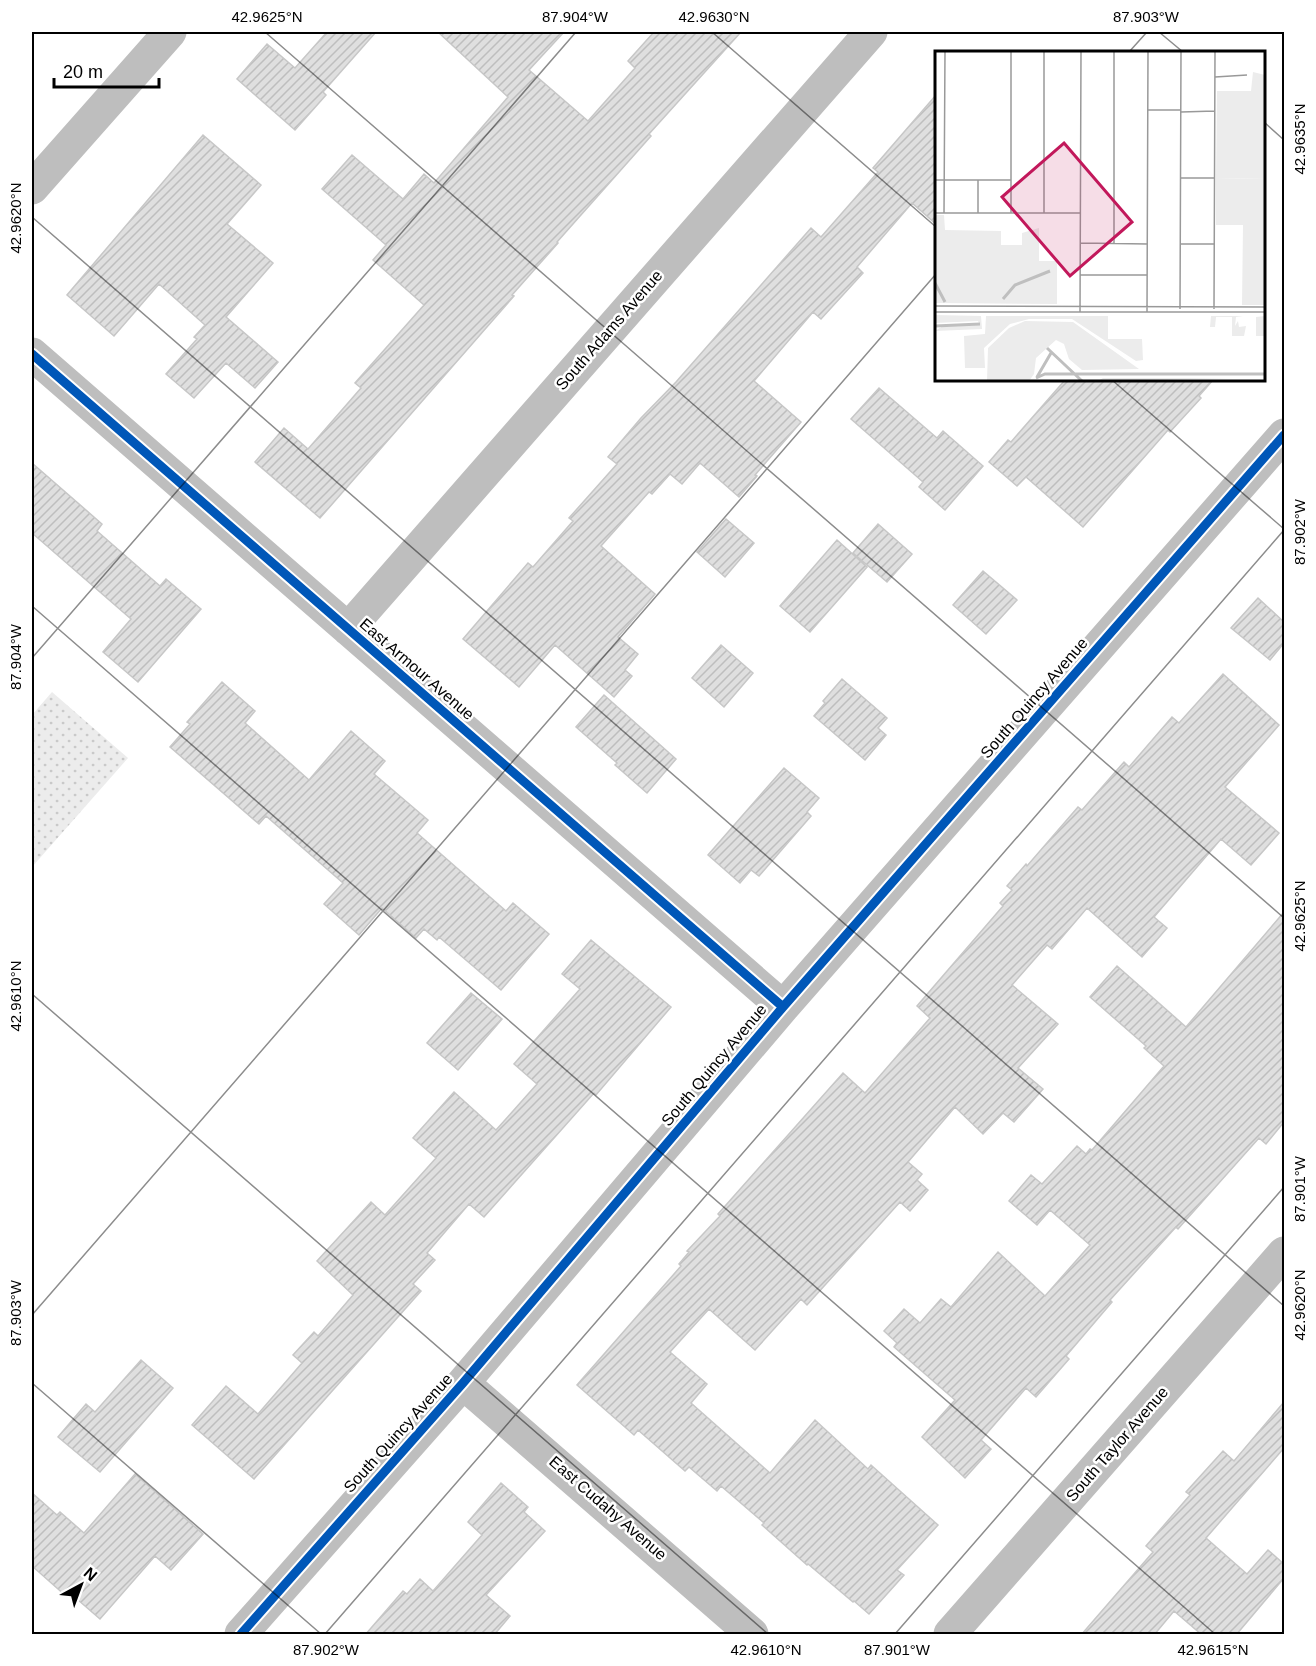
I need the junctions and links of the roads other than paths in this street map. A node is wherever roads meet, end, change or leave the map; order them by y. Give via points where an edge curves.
1 (170, 32) edge
2 (871, 32) edge
3 (32, 188) edge
4 (32, 354) edge
5 (1284, 435) edge
6 (348, 629) junction
7 (783, 1007) junction
8 (1284, 1253) edge
9 (463, 1383) junction
10 (241, 1635) edge
11 (752, 1635) edge
12 (950, 1635) edge

1 - 3 street
2 - 6 street, South Adams Avenue
4 - 6 street, East Armour Avenue
5 - 7 street, South Quincy Avenue
6 - 7 street, East Armour Avenue
7 - 9 street, South Quincy Avenue
8 - 12 street, South Taylor Avenue
9 - 10 street, South Quincy Avenue
9 - 11 street, East Cudahy Avenue

